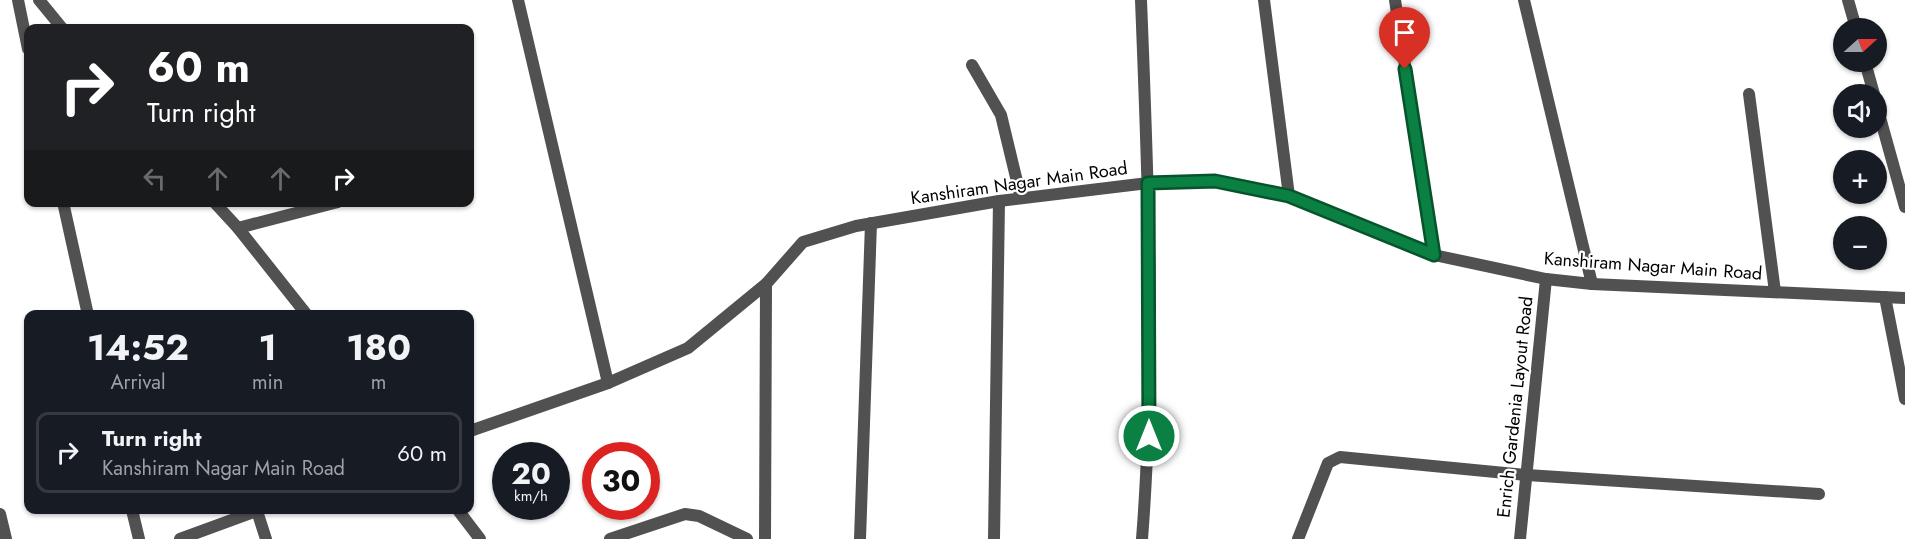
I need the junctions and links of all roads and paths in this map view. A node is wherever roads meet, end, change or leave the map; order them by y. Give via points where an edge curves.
1 (18, 0) edge
2 (39, 0) edge
3 (518, 0) edge
4 (1141, 0) edge
5 (1264, 0) edge
6 (1395, 0) edge
7 (1524, 0) edge
8 (1848, 0) edge
9 (1853, 18) edge
10 (59, 24) edge
11 (24, 29) edge
12 (972, 64) dead end
13 (1749, 94) dead end
14 (1886, 138) edge
15 (1148, 183) junction
16 (1289, 196) junction
17 (1021, 198) junction
18 (999, 201) junction
19 (64, 207) edge
20 (219, 207) edge
21 (319, 207) edge
22 (1905, 207) edge
23 (871, 223) junction
24 (238, 228) junction
25 (1434, 255) junction
26 (1546, 279) junction
27 (766, 284) junction
28 (1593, 284) junction
29 (1775, 292) junction
30 (1885, 297) junction
31 (1905, 298) edge
32 (87, 310) edge
33 (302, 310) edge
34 (608, 383) junction
35 (1905, 399) edge
36 (474, 430) edge
37 (1527, 475) junction
38 (1819, 494) dead end
39 (0, 514) edge
40 (133, 514) edge
41 (247, 514) edge
42 (259, 514) edge
43 (461, 514) edge
44 (6, 539) edge
45 (139, 539) edge
46 (180, 539) edge
47 (266, 539) edge
48 (480, 539) edge
49 (610, 539) edge
50 (747, 539) edge
51 (765, 539) edge
52 (860, 539) edge
53 (994, 539) edge
54 (1142, 539) edge
55 (1298, 539) edge
56 (1520, 539) edge

1 - 11 street
2 - 10 street
3 - 34 street
4 - 15 street
5 - 16 street
6 - 25 street
7 - 28 street
8 - 9 street
12 - 17 street via 1001,116
13 - 29 street
14 - 22 street
15 - 16 street, Kanshiram Nagar Main Road via 1215,181
15 - 17 street, Kanshiram Nagar Main Road
15 - 54 street via 1149,436
16 - 25 street, Kanshiram Nagar Main Road
17 - 18 street, Kanshiram Nagar Main Road
18 - 23 street, Kanshiram Nagar Main Road
18 - 53 street
19 - 32 street
20 - 24 street
21 - 24 street
23 - 27 street, Kanshiram Nagar Main Road via 803,242
23 - 52 street
24 - 33 street
25 - 26 street, Kanshiram Nagar Main Road
26 - 28 street, Kanshiram Nagar Main Road
26 - 37 street, Enrich Gardenia Layout Road
27 - 34 street, Kanshiram Nagar Main Road via 688,348
27 - 51 street
28 - 29 street, Kanshiram Nagar Main Road
29 - 30 street, Kanshiram Nagar Main Road
30 - 31 street, Kanshiram Nagar Main Road
30 - 35 street
34 - 36 street, Kanshiram Nagar Main Road
37 - 38 street
37 - 55 street via 1340,457 1328,462
37 - 56 street, Enrich Gardenia Layout Road
39 - 44 street
40 - 45 street
41 - 46 street
42 - 47 street
43 - 48 street
49 - 50 street via 685,514 699,516

